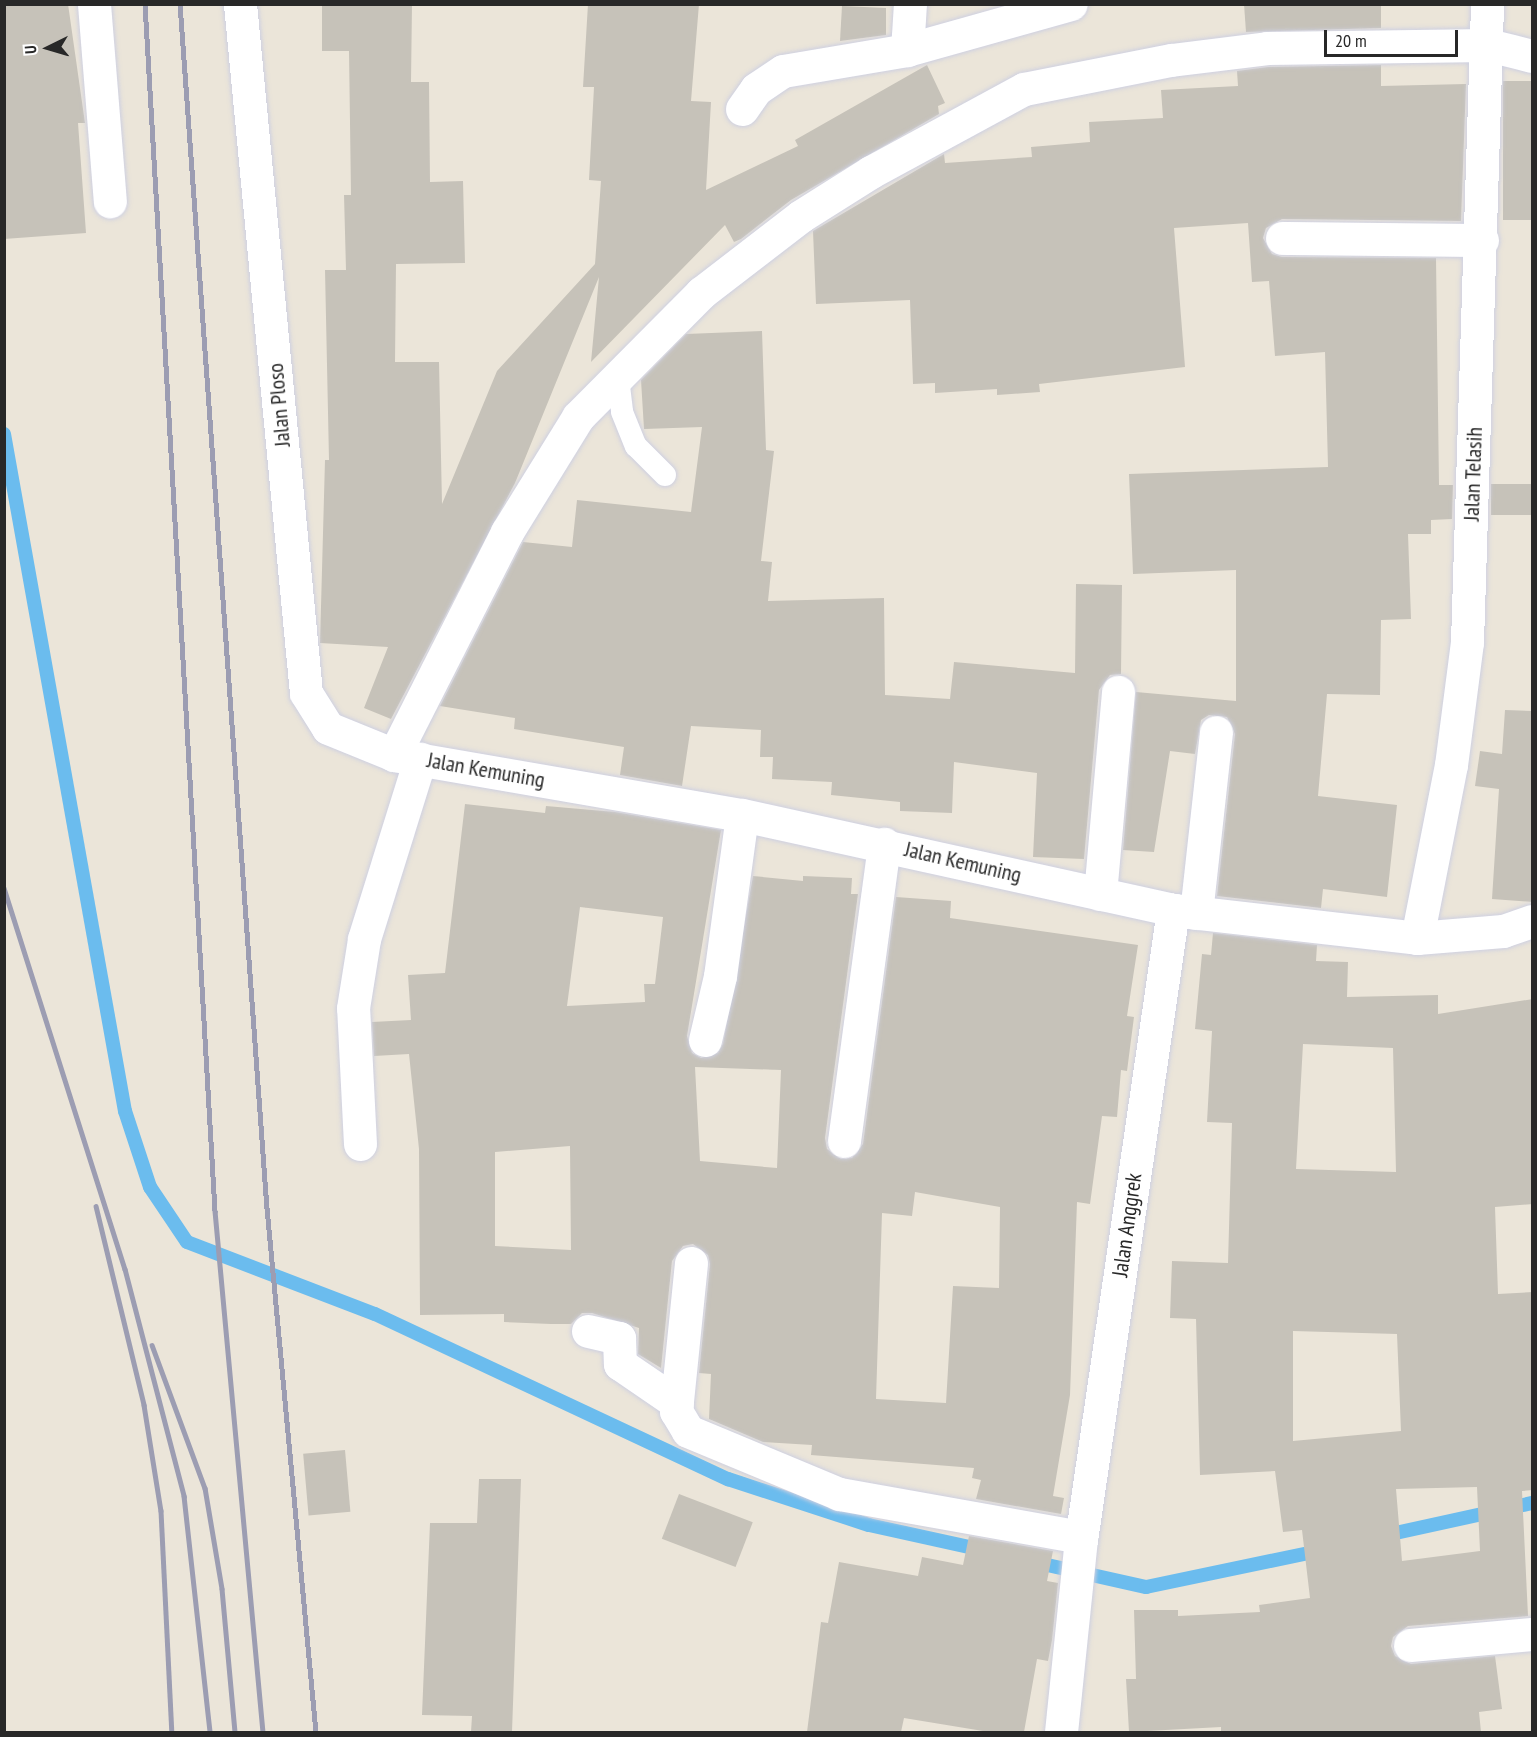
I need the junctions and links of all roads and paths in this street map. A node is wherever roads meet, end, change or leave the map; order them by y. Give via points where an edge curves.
1 (94, 4) edge
2 (240, 4) edge
3 (910, 4) edge
4 (1071, 4) edge
5 (1488, 4) edge
6 (1488, 45) junction
7 (907, 50) junction
8 (1533, 56) edge
9 (742, 109) dead end
10 (110, 201) dead end
11 (1282, 238) dead end
12 (1482, 240) junction
13 (618, 378) junction
14 (665, 475) dead end
15 (1118, 692) dead end
16 (1216, 732) dead end
17 (407, 757) junction
18 (742, 815) junction
19 (884, 844) junction
20 (1100, 894) junction
21 (1184, 911) junction
22 (1533, 921) edge
23 (1417, 938) junction
24 (705, 1040) dead end
25 (844, 1141) dead end
26 (360, 1144) dead end
27 (692, 1263) dead end
28 (588, 1331) dead end
29 (677, 1403) junction
30 (1081, 1539) junction
31 (1533, 1634) edge
32 (1410, 1645) dead end
33 (1061, 1732) edge

1 - 10 street
2 - 17 street, Jalan Ploso via 306,693 328,728
3 - 7 street
4 - 7 street
5 - 6 street, Jalan Telasih
6 - 8 street
6 - 12 street, Jalan Telasih
6 - 13 street via 1267,48 1171,60 1024,89 962,118 801,216 701,293
7 - 9 street via 783,71 756,89
11 - 12 street
12 - 23 street, Jalan Telasih via 1467,642 1452,765
13 - 14 lane via 622,412 636,446
13 - 17 street via 578,417 507,532
15 - 20 street
16 - 21 street, Jalan Anggrek
17 - 18 street, Jalan Kemuning
17 - 26 street via 364,939 353,1008
18 - 19 street, Jalan Kemuning
18 - 24 street via 720,976
19 - 20 street, Jalan Kemuning
19 - 25 street
20 - 21 street, Jalan Kemuning
21 - 23 street, Jalan Kemuning
21 - 30 street, Jalan Anggrek
22 - 23 street, Jalan Kemuning via 1503,931
27 - 29 street
28 - 29 street via 619,1338 620,1364
29 - 30 street via 678,1422 688,1431 830,1491
30 - 33 street, Jalan Anggrek
31 - 32 street

